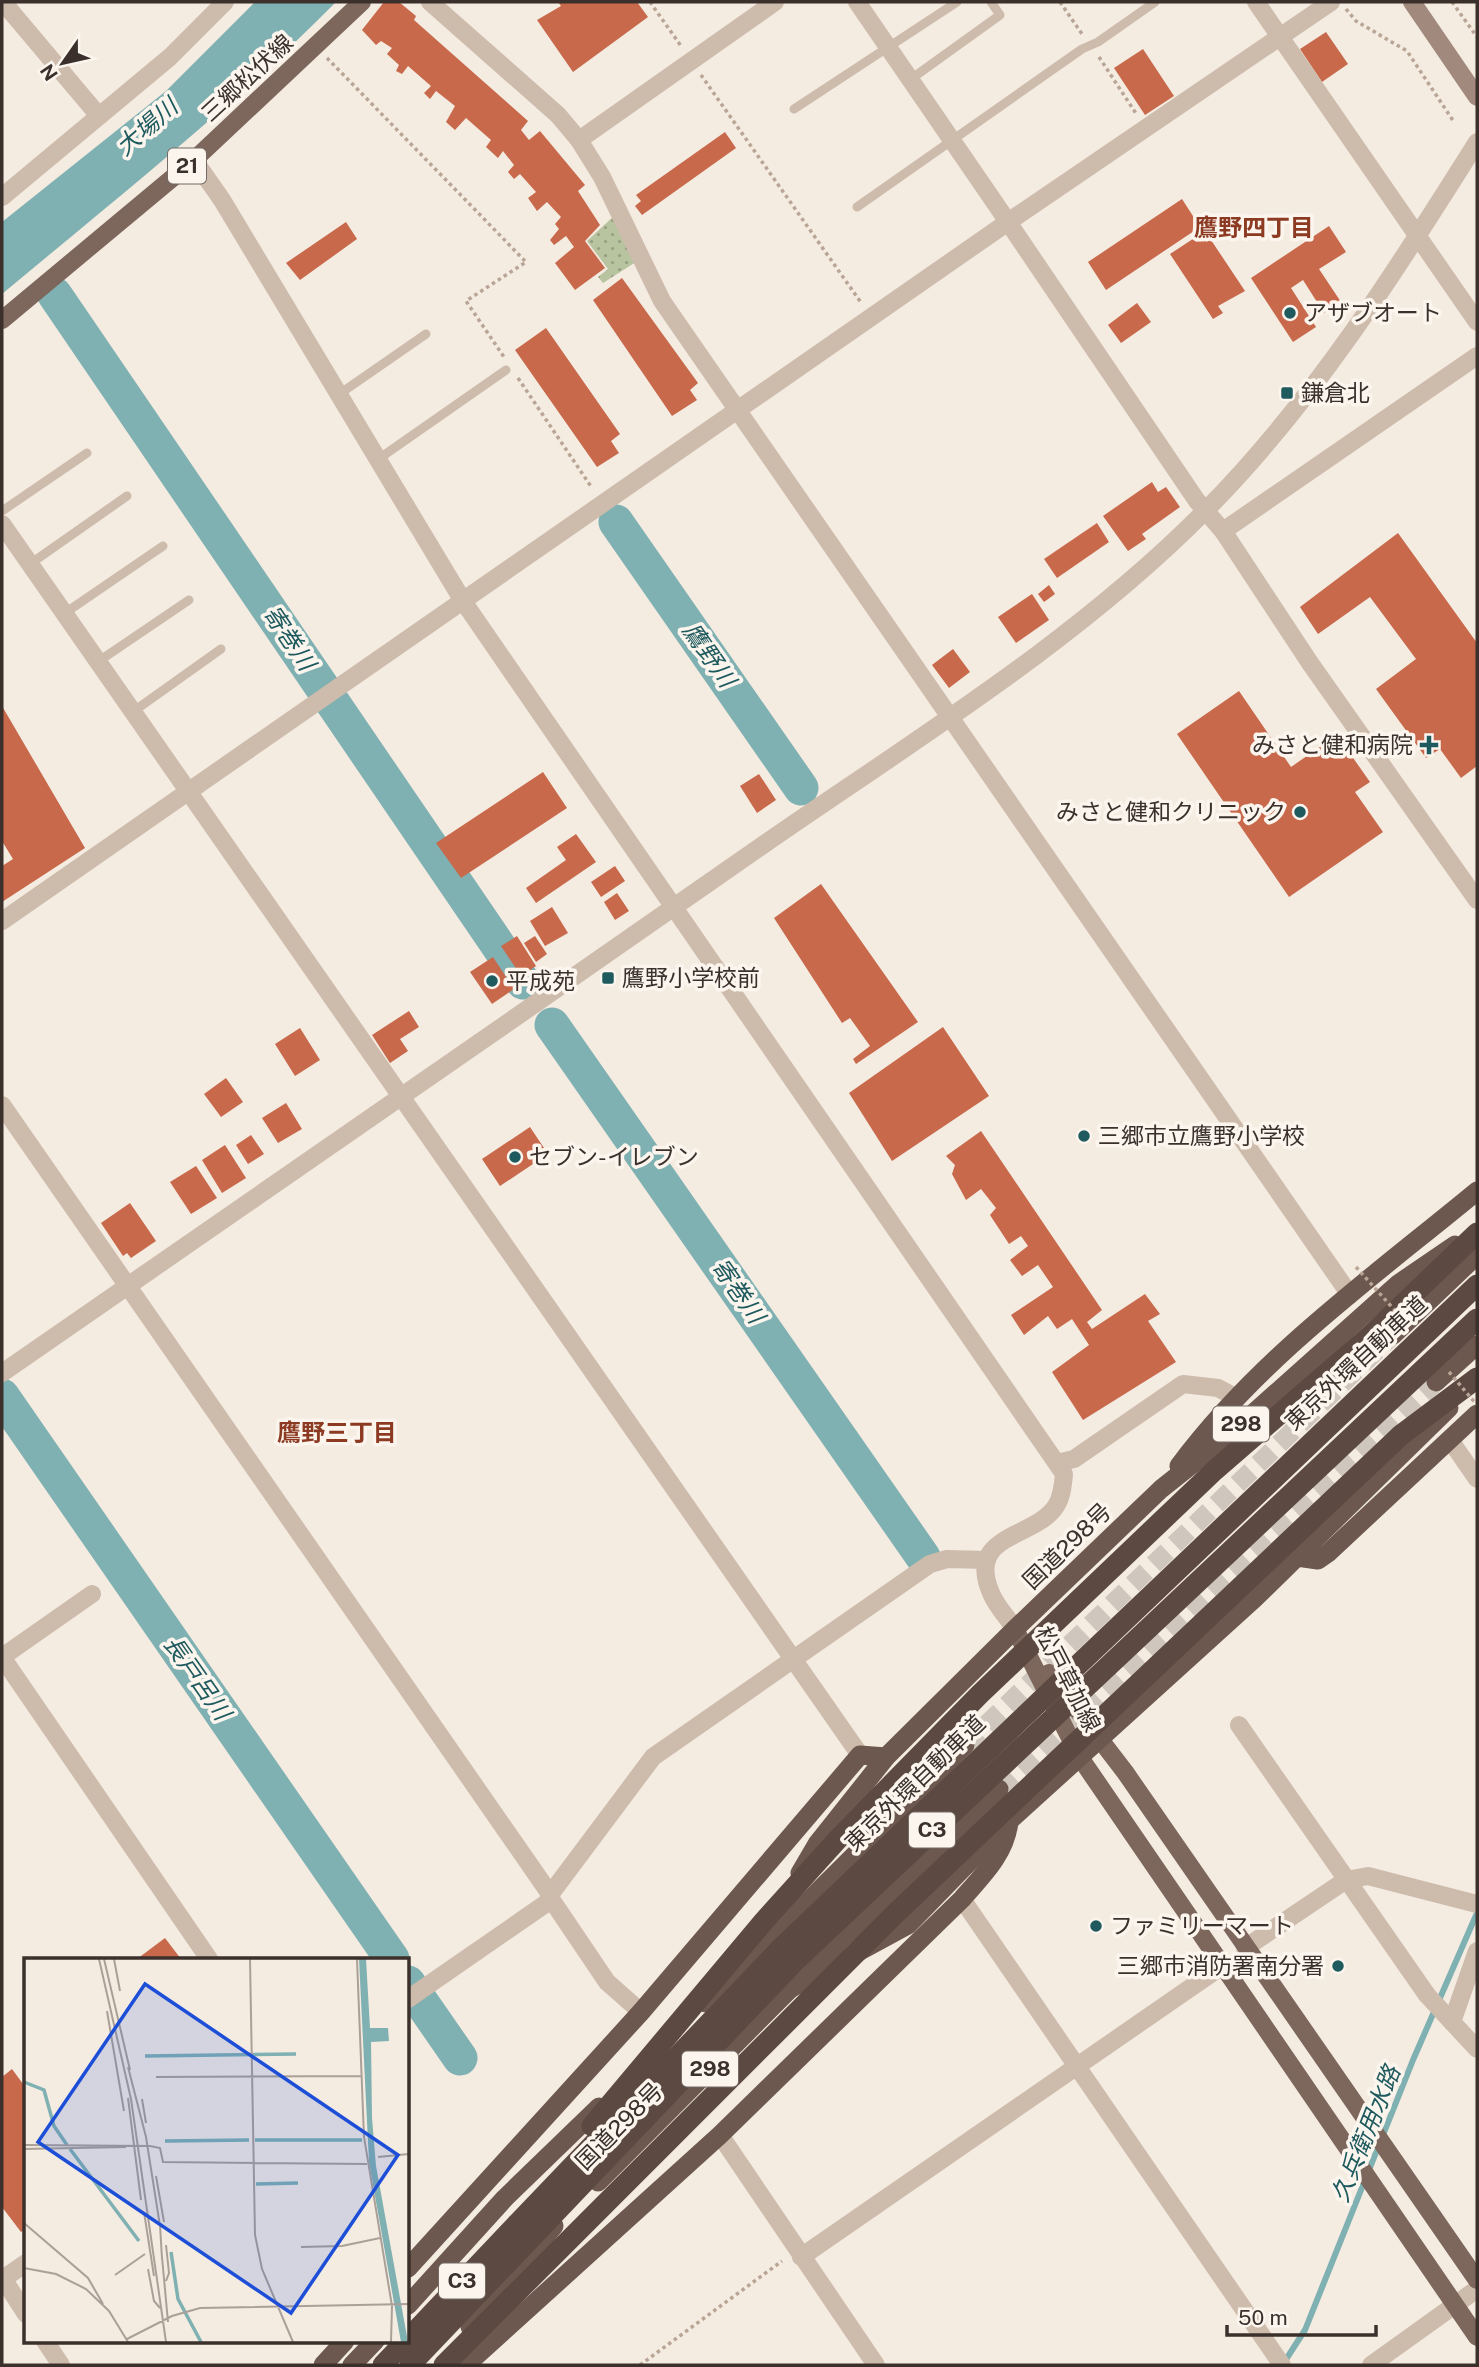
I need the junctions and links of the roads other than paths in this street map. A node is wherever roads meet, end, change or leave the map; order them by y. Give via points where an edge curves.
1 (226, 2) edge
2 (362, 2) edge
3 (430, 2) edge
4 (775, 2) edge
5 (857, 2) edge
6 (957, 2) edge
7 (991, 2) edge
8 (1155, 2) edge
9 (1256, 2) edge
10 (1331, 2) edge
11 (1412, 2) edge
12 (5, 11) edge
13 (1279, 36) junction
14 (888, 46) junction
15 (911, 79) junction
16 (1477, 97) edge
17 (794, 109) dead end
18 (99, 117) junction
19 (579, 140) junction
20 (953, 141) junction
21 (1477, 142) edge
22 (194, 160) junction
23 (2, 197) edge
24 (857, 207) dead end
25 (1008, 222) junction
26 (1419, 235) junction
27 (2, 320) edge
28 (1477, 322) edge
29 (426, 334) dead end
30 (1477, 356) edge
31 (509, 370) road end
32 (338, 395) junction
33 (738, 410) junction
34 (87, 453) dead end
35 (377, 460) junction
36 (127, 496) dead end
37 (2, 511) edge
38 (1205, 512) junction
39 (2, 524) edge
40 (1223, 531) junction
41 (163, 546) dead end
42 (30, 564) junction
43 (189, 600) dead end
44 (463, 601) junction
45 (65, 613) junction
46 (221, 649) dead end
47 (99, 661) junction
48 (134, 711) junction
49 (948, 716) junction
50 (190, 791) junction
51 (1477, 900) edge
52 (673, 908) junction
53 (2, 921) edge
54 (401, 1095) junction
55 (2, 1105) edge
56 (1477, 1191) edge
57 (1477, 1232) edge
58 (1477, 1255) edge
59 (1477, 1285) edge
60 (127, 1286) junction
61 (1350, 1295) junction
62 (1477, 1319) edge
63 (1383, 1334) junction
64 (1477, 1345) edge
65 (2, 1373) edge
66 (1477, 1379) edge
67 (1436, 1382) tunnel mouth
68 (1235, 1397) junction
69 (1477, 1414) edge
70 (1450, 1440) junction
71 (1058, 1463) junction
72 (1477, 1479) edge
73 (1161, 1489) junction
74 (1297, 1557) junction
75 (987, 1560) junction
76 (92, 1594) dead end
77 (1015, 1629) junction
78 (2, 1657) edge
79 (793, 1660) junction
80 (1239, 1725) dead end
81 (1099, 1738) junction
82 (965, 1745) tunnel mouth
83 (860, 1755) junction
84 (1079, 1756) junction
85 (886, 1757) junction
86 (999, 1789) tunnel mouth
87 (1009, 1821) junction
88 (1346, 1880) junction
89 (551, 1897) junction
90 (962, 1899) junction
91 (1471, 1903) edge
92 (1245, 1948) junction
93 (1477, 1951) edge
94 (754, 1956) junction
95 (208, 1958) edge
96 (1222, 1965) junction
97 (790, 1989) junction
98 (410, 1998) edge
99 (641, 2012) junction
100 (1449, 2018) junction
101 (1477, 2049) edge
102 (1075, 2066) junction
103 (720, 2135) junction
104 (516, 2224) junction
105 (799, 2254) junction
106 (410, 2262) edge
107 (24, 2264) edge
108 (2, 2278) edge
109 (1477, 2280) edge
110 (1477, 2289) edge
111 (410, 2303) edge
112 (1456, 2307) junction
113 (24, 2311) edge
114 (410, 2337) edge
115 (1477, 2337) edge
116 (46, 2342) edge
117 (344, 2342) edge
118 (374, 2342) edge
119 (405, 2342) edge
120 (61, 2365) edge
121 (323, 2365) edge
122 (352, 2365) edge
123 (383, 2365) edge
124 (410, 2365) edge
125 (438, 2365) edge
126 (444, 2365) edge
127 (467, 2365) edge
128 (876, 2365) edge
129 (1282, 2365) edge
130 (1371, 2365) edge

1 - 18 street
2 - 22 main road, 三郷松伏線 / 21
3 - 19 street via 558,114
4 - 19 street
5 - 14 street
6 - 14 lane
7 - 15 lane via 1000,15
8 - 20 lane
9 - 13 street
10 - 13 street
11 - 16 main road
12 - 18 street
13 - 25 street
13 - 26 street
14 - 15 street
14 - 17 lane
15 - 20 street
18 - 23 street
19 - 33 street via 662,301
20 - 24 lane
20 - 25 street
21 - 26 street
22 - 27 main road, 三郷松伏線 / 21
22 - 32 street
25 - 33 street
25 - 38 street
26 - 28 street
26 - 38 street via 1322,375 1270,442
29 - 32 lane
30 - 40 street
31 - 35 lane
32 - 35 street
33 - 44 street
33 - 49 street
34 - 37 lane
35 - 44 street
36 - 42 lane
38 - 40 street
38 - 49 street via 1088,615
39 - 42 street
40 - 51 street
41 - 45 lane
42 - 45 street
43 - 47 lane
44 - 50 street
44 - 52 street
45 - 47 street
46 - 48 lane
47 - 48 street
48 - 50 street
49 - 52 street
49 - 61 street
50 - 53 street
50 - 54 street
52 - 54 street
52 - 71 street
54 - 60 street
54 - 79 street
55 - 60 street
56 - 61 highway, 298
57 - 63 highway
57 - 73 highway, 国道298号 / 298 via 1398,1284 1229,1435
58 - 63 highway
59 - 104 highway, 東京外環自動車道 / C3, bridge via 783,1946
60 - 65 street
60 - 89 street
61 - 68 highway, 298
62 - 124 highway, 東京外環自動車道 / C3, bridge via 796,1960
63 - 104 highway, bridge via 1215,1470 980,1694 838,1839 545,2178
64 - 67 highway
66 - 74 highway, 298
66 - 126 highway, bridge via 1401,1435 896,1913
68 - 71 street via 1218,1388 1183,1384 1074,1459
68 - 73 highway, 298
69 - 70 highway
70 - 72 street
70 - 74 highway via 1328,1553 1318,1560
71 - 75 street via 1064,1475 1056,1506 1044,1518 1002,1540
73 - 77 highway, 国道298号 / 298
74 - 81 highway, 298
75 - 77 street via 991,1594
75 - 79 street via 947,1559 930,1564
76 - 78 street
77 - 81 main road, 松戸草加線
77 - 84 main road, 松戸草加線
77 - 85 highway, 国道298号 / 298
78 - 95 street
79 - 83 street
79 - 89 street via 653,1757
80 - 88 street
81 - 84 highway, 298
81 - 92 main road, 松戸草加線
82 - 94 highway, 国道298号 / 298
83 - 85 highway
83 - 99 highway
84 - 87 highway, 298
84 - 96 main road, 松戸草加線
85 - 94 highway, 国道298号 / 298 via 817,1844
86 - 97 highway, 国道298号 / 298
87 - 90 highway, 298 via 1006,1842
87 - 97 highway, 298 via 908,1925
88 - 91 street via 1368,1876
88 - 92 street
88 - 100 street via 1427,1995
89 - 98 street
89 - 99 street via 607,1982
90 - 102 street
90 - 103 highway, 298
92 - 109 main road, 松戸草加線
93 - 100 street
94 - 111 highway, 国道298号 / 298 via 505,2198
96 - 102 street
96 - 112 main road, 松戸草加線
97 - 125 highway, 国道298号 / 298 via 556,2224
99 - 106 highway
100 - 101 street
102 - 105 street
102 - 129 street
103 - 105 street
103 - 127 highway, 298
104 - 114 highway, 東京外環自動車道 / C3
105 - 128 street
107 - 108 street
108 - 113 street
110 - 112 street
112 - 115 main road, 松戸草加線
112 - 130 street
116 - 120 street
117 - 121 highway
118 - 122 highway
119 - 123 highway, 東京外環自動車道 / C3

